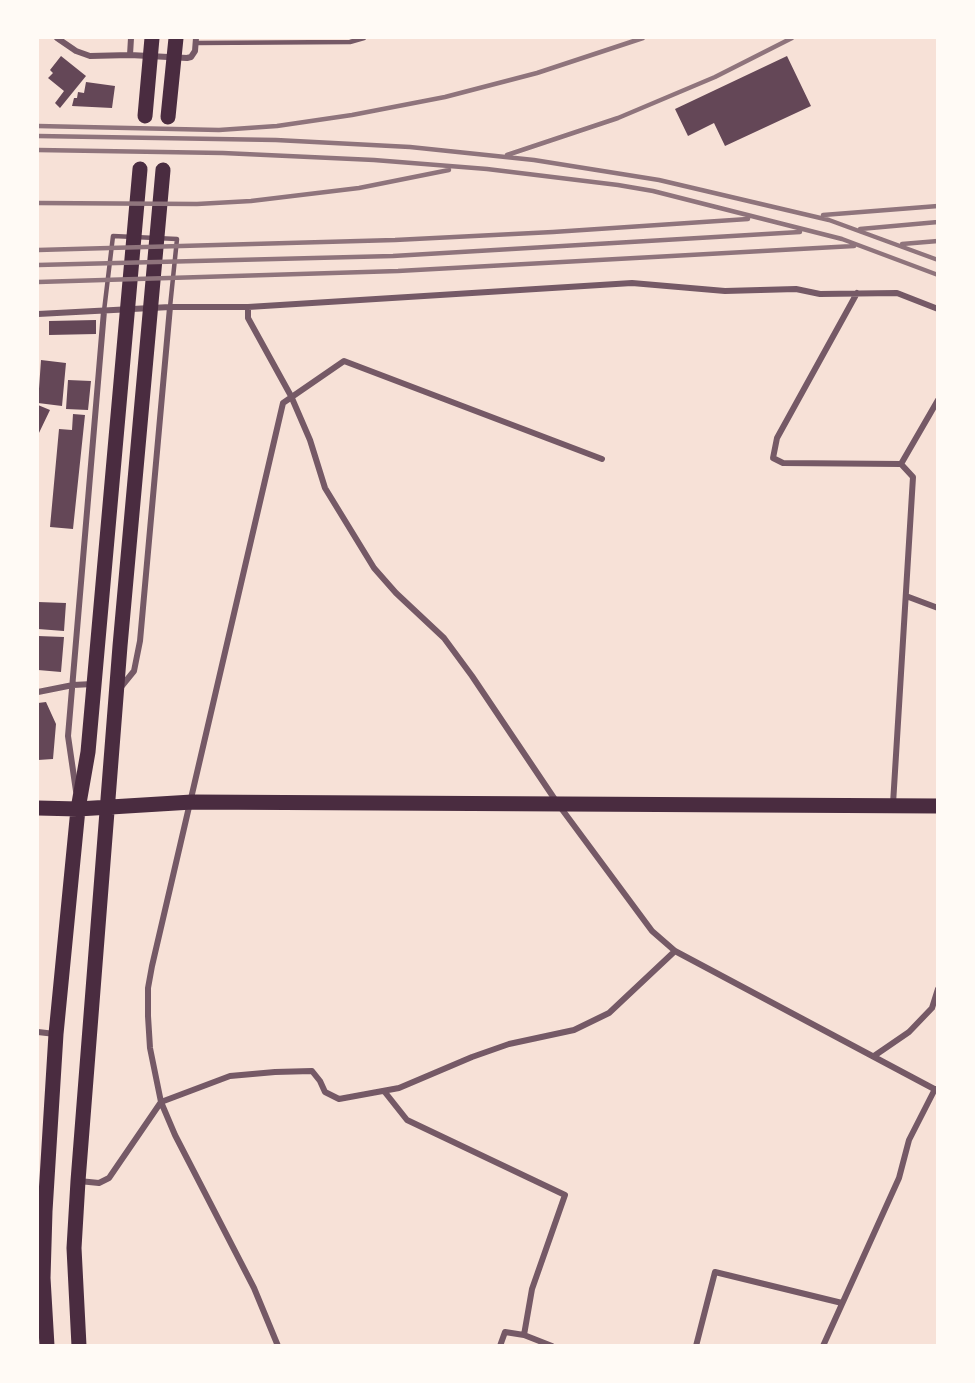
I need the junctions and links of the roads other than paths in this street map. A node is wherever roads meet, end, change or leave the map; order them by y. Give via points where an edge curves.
1 (57, 38) edge
2 (131, 38) edge
3 (152, 38) edge
4 (176, 38) edge
5 (364, 38) edge
6 (196, 40) edge
7 (133, 55) junction
8 (145, 116) dead end
9 (168, 117) dead end
10 (140, 169) dead end
11 (163, 170) dead end
12 (857, 293) junction
13 (167, 307) junction
14 (248, 307) junction
15 (938, 309) edge
16 (104, 311) junction
17 (38, 314) edge
18 (291, 396) junction
19 (938, 400) edge
20 (602, 459) dead end
21 (901, 464) junction
22 (906, 596) junction
23 (938, 608) edge
24 (94, 684) junction
25 (72, 685) junction
26 (38, 692) edge
27 (117, 692) junction
28 (192, 802) junction
29 (558, 804) junction
30 (893, 804) junction
31 (938, 806) edge
32 (38, 808) edge
33 (108, 808) junction
34 (78, 809) junction
35 (675, 951) junction
36 (938, 989) edge
37 (38, 1032) edge
38 (56, 1034) junction
39 (874, 1056) junction
40 (936, 1090) edge
41 (384, 1091) junction
42 (161, 1102) junction
43 (78, 1181) junction
44 (41, 1211) edge
45 (842, 1303) junction
46 (524, 1335) junction
47 (47, 1346) edge
48 (80, 1346) edge
49 (278, 1346) edge
50 (500, 1346) edge
51 (552, 1346) edge
52 (696, 1346) edge
53 (823, 1346) edge

1 - 7 street via 90,56
2 - 7 street
3 - 8 main road
4 - 9 main road
5 - 6 lane via 350,42
6 - 7 street via 195,51 187,58
10 - 24 main road
11 - 27 main road
12 - 14 street via 820,294 796,289 725,291 632,283
12 - 15 street via 897,293
12 - 21 street via 777,438 773,458 783,463
13 - 14 street
13 - 16 street
13 - 16 lane via 177,239 113,236
13 - 27 street via 140,640 134,671
14 - 18 street via 248,318
16 - 17 street
16 - 25 street
18 - 20 street via 344,361
18 - 28 street via 283,403
18 - 29 street via 325,488 374,568 444,638
19 - 21 street
21 - 22 street via 913,477
22 - 23 street
22 - 30 street
24 - 25 street
24 - 34 main road
25 - 26 street
25 - 34 street via 68,736
27 - 33 main road
28 - 29 main road
28 - 33 main road
28 - 42 street via 148,988 150,1048
29 - 30 main road
29 - 35 street via 652,931
30 - 31 main road
32 - 34 main road
33 - 34 main road
33 - 43 main road
34 - 38 main road
35 - 39 street
35 - 41 street via 609,1013 574,1030 509,1044
36 - 39 street via 932,1008 909,1032
37 - 38 street
38 - 44 main road
39 - 40 street
40 - 45 street via 909,1140 900,1178
41 - 42 street via 339,1099 325,1092 312,1071 275,1072 230,1076
41 - 46 street via 407,1120 565,1195 532,1290
42 - 43 street via 109,1178 99,1183
42 - 49 street via 254,1288
43 - 48 main road via 74,1248
44 - 47 main road
45 - 52 street via 715,1272
45 - 53 street
46 - 50 street via 505,1332
46 - 51 street

